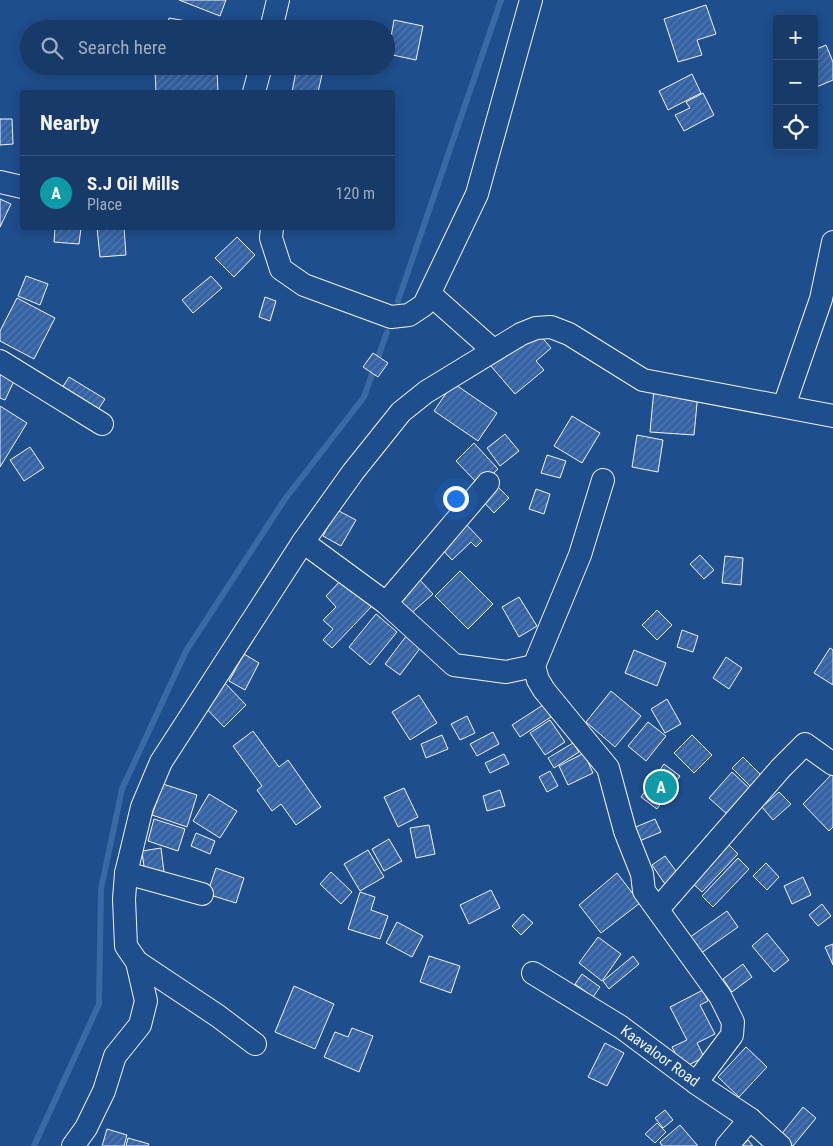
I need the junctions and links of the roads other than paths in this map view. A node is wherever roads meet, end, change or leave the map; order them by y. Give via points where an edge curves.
1 (278, 0) edge
2 (531, 0) edge
3 (273, 20) edge
4 (259, 75) edge
5 (255, 90) edge
6 (0, 182) edge
7 (20, 187) edge
8 (272, 230) edge
9 (833, 242) edge
10 (431, 295) junction
11 (494, 350) junction
12 (0, 361) edge
13 (784, 406) junction
14 (833, 416) edge
15 (102, 424) dead end
16 (603, 480) dead end
17 (488, 483) dead end
18 (303, 542) junction
19 (386, 603) junction
20 (534, 666) junction
21 (833, 763) edge
22 (126, 873) junction
23 (202, 894) dead end
24 (658, 909) junction
25 (137, 962) junction
26 (533, 973) dead end
27 (255, 1044) dead end
28 (696, 1083) junction
29 (750, 1119) junction
30 (73, 1146) edge
31 (727, 1146) edge
32 (780, 1146) edge

1 - 3 street
2 - 10 street via 477,194 443,262
4 - 5 street
6 - 7 street
8 - 10 street via 281,269 304,285 401,317 418,311
9 - 13 street via 821,299
10 - 11 street
11 - 13 street via 521,334 551,327 569,334 643,380
11 - 18 street via 426,392 401,412
12 - 15 street
13 - 14 street
16 - 20 street via 580,555
17 - 19 street
18 - 19 street
18 - 22 street via 161,762 142,807
19 - 20 street via 454,665 506,672
20 - 24 street via 544,690 608,768 625,831 642,874 644,891
21 - 24 street via 805,744
22 - 23 street
22 - 25 street via 126,946
24 - 28 street via 720,996 732,1022 732,1035
25 - 27 street
25 - 30 street via 146,1001 140,1025 115,1056 104,1090 86,1128
26 - 28 street, Kaavaloor Road via 621,1027
28 - 29 street, Kaavaloor Road
29 - 31 street
29 - 32 street, Kaavaloor Road

